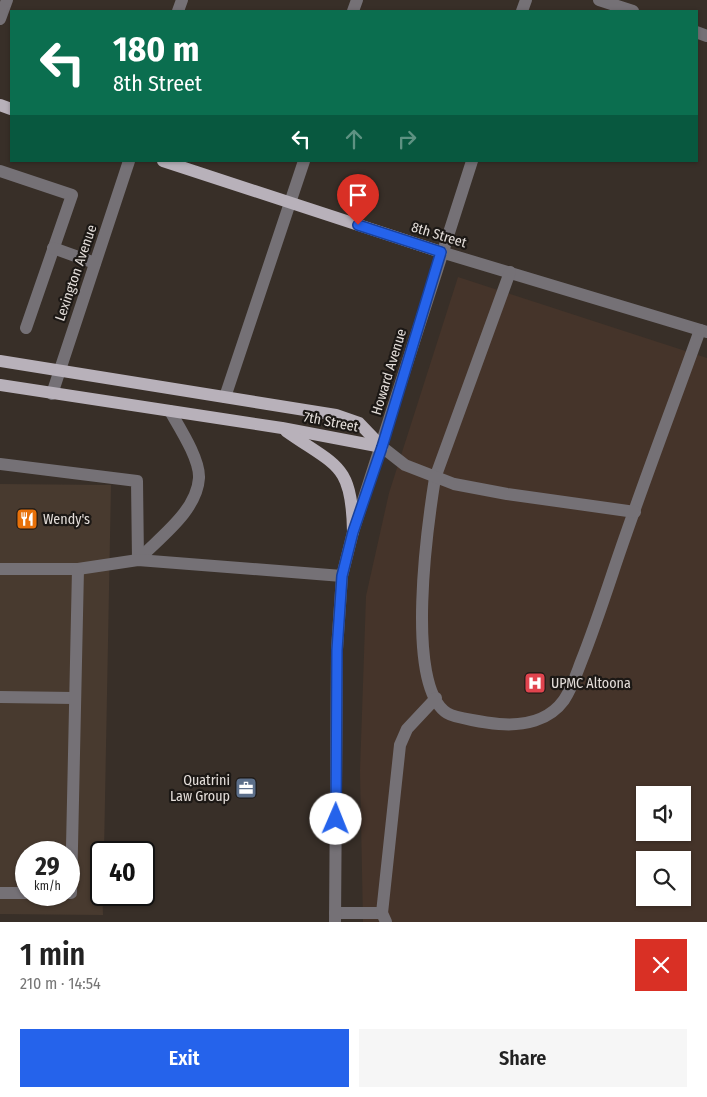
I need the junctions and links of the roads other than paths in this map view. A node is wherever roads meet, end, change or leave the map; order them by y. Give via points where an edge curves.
1 (7, 0) edge
2 (599, 0) edge
3 (630, 10) edge
4 (0, 19) edge
5 (129, 162) edge
6 (166, 162) edge
7 (304, 162) edge
8 (472, 162) edge
9 (0, 170) edge
10 (290, 202) junction
11 (54, 248) junction
12 (441, 252) junction
13 (95, 263) junction
14 (510, 272) junction
15 (26, 328) dead end
16 (703, 331) edge
17 (0, 361) edge
18 (59, 370) junction
19 (0, 385) edge
20 (52, 394) junction
21 (226, 397) junction
22 (170, 411) junction
23 (282, 428) junction
24 (382, 447) junction
25 (0, 464) edge
26 (436, 478) junction
27 (635, 512) junction
28 (353, 532) junction
29 (138, 560) junction
30 (0, 569) edge
31 (78, 570) junction
32 (342, 576) junction
33 (0, 697) edge
34 (74, 698) junction
35 (436, 698) junction
36 (72, 841) edge
37 (0, 893) edge
38 (15, 893) edge
39 (335, 918) edge
40 (384, 918) edge

1 - 4 street
2 - 3 street
5 - 13 street, Lexington Avenue
6 - 10 main road, 8th Street
7 - 10 street
8 - 12 street, Howard Avenue
9 - 11 street via 72,195
10 - 12 main road, 8th Street
10 - 21 street
11 - 13 street
11 - 15 street
12 - 14 street, 8th Street
12 - 24 street, Howard Avenue
13 - 18 street, Lexington Avenue
14 - 16 street, 8th Street
14 - 26 street
16 - 27 street
17 - 18 main road, 7th Street
18 - 20 street, Lexington Avenue
18 - 21 main road, 7th Street
19 - 20 main road, 7th Street
20 - 22 main road, 7th Street
21 - 24 main road, 7th Street via 336,415 359,423
22 - 23 main road, 7th Street
22 - 29 street via 189,444 199,477 190,506
23 - 24 main road, 7th Street
23 - 28 main road via 321,453 345,478 352,503
24 - 26 street via 405,465
24 - 28 street, Howard Avenue
25 - 29 street via 137,481
26 - 27 street via 507,494
26 - 35 street via 422,610 423,660
27 - 35 street via 572,687 553,712 521,724 498,724 447,713
28 - 32 street, Howard Avenue
29 - 31 street
29 - 32 street
30 - 31 street
31 - 34 street
32 - 39 street, Howard Avenue via 337,650
33 - 34 street
34 - 36 street
35 - 40 street via 407,729 400,745
37 - 38 street
39 - 40 street

